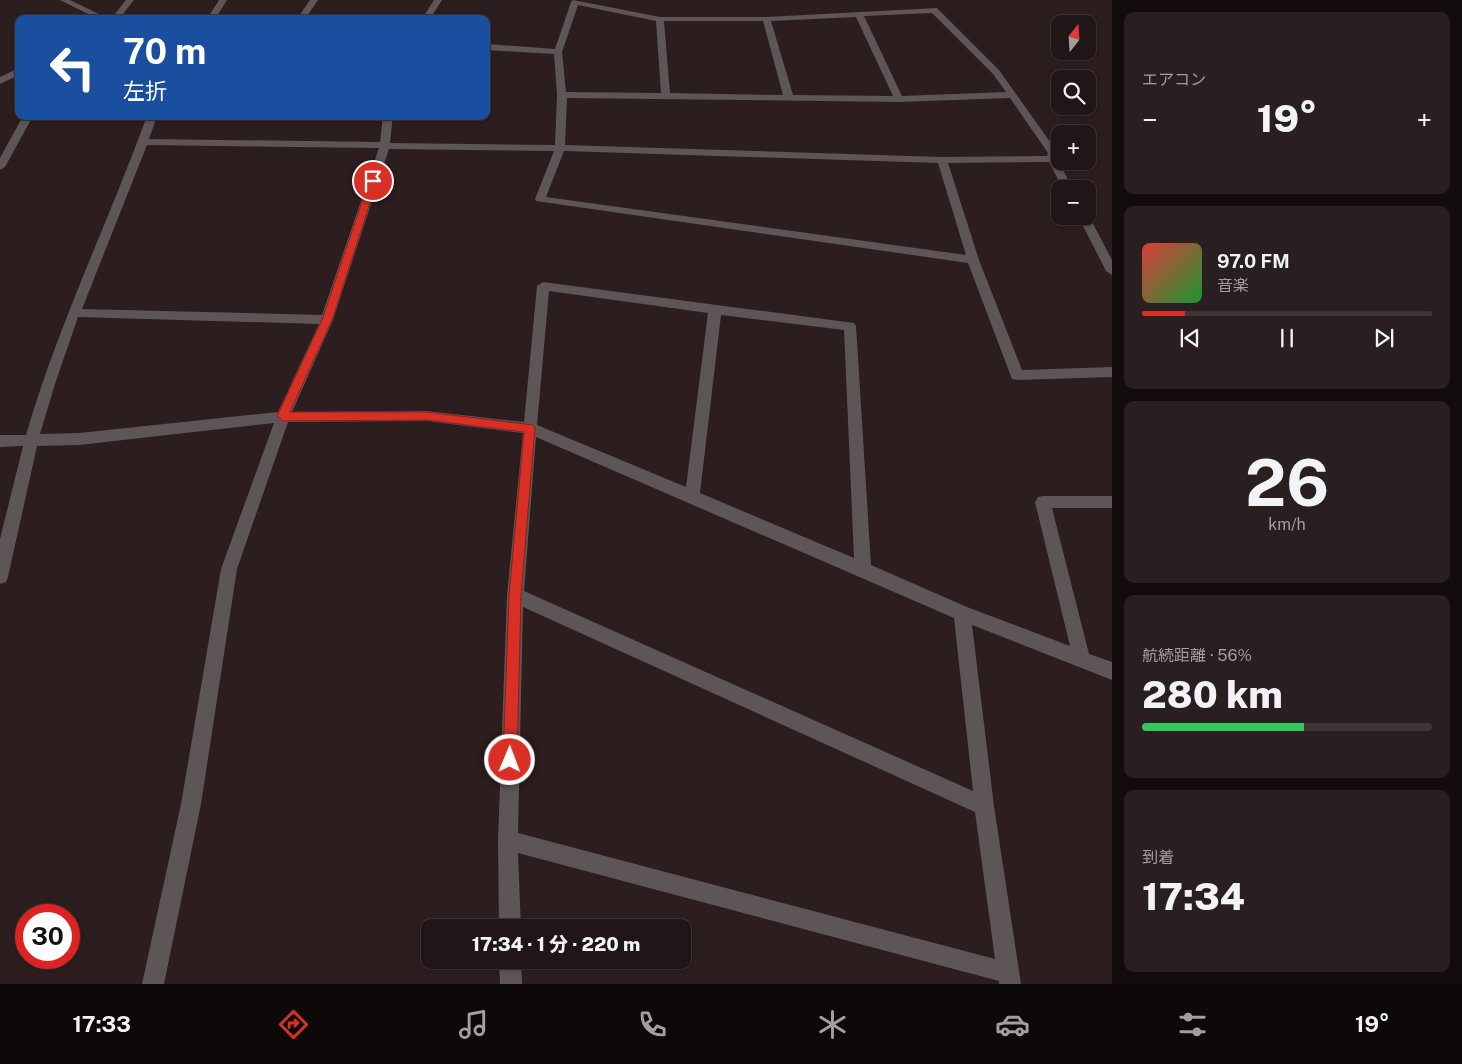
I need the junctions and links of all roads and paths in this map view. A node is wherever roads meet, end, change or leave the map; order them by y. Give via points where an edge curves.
1 (64, 0) edge
2 (130, 0) edge
3 (222, 0) edge
4 (314, 0) edge
5 (438, 0) edge
6 (859, 14) junction
7 (96, 15) edge
8 (118, 15) edge
9 (213, 15) edge
10 (304, 15) edge
11 (429, 15) edge
12 (660, 19) junction
13 (766, 19) junction
14 (490, 47) edge
15 (558, 52) junction
16 (15, 73) edge
17 (0, 81) edge
18 (562, 95) junction
19 (1012, 95) junction
20 (666, 97) junction
21 (789, 98) junction
22 (899, 99) junction
23 (26, 120) edge
24 (151, 120) edge
25 (388, 120) edge
26 (143, 142) junction
27 (385, 146) junction
28 (560, 148) junction
29 (1051, 150) edge
30 (1051, 159) edge
31 (942, 160) junction
32 (0, 167) edge
33 (1088, 225) edge
34 (973, 260) junction
35 (1112, 271) edge
36 (715, 310) junction
37 (75, 313) junction
38 (327, 320) junction
39 (1112, 372) edge
40 (283, 416) junction
41 (530, 428) junction
42 (31, 439) junction
43 (0, 440) edge
44 (692, 497) junction
45 (1112, 502) edge
46 (863, 569) junction
47 (0, 577) edge
48 (515, 595) junction
49 (962, 613) junction
50 (1082, 659) junction
51 (1112, 671) edge
52 (984, 806) junction
53 (508, 840) junction
54 (510, 919) edge
55 (510, 969) edge
56 (1009, 978) edge
57 (153, 984) edge
58 (511, 984) edge

1 - 7 street
2 - 8 street
3 - 9 street
4 - 10 street
5 - 11 street
6 - 13 street
6 - 19 street via 934,10 996,72
6 - 22 street
12 - 13 street
12 - 15 street via 575,2
12 - 20 street
13 - 21 street
14 - 15 street
15 - 18 street
16 - 17 street
18 - 20 street
18 - 28 street
19 - 22 street
19 - 29 street
20 - 21 street
21 - 22 street
23 - 32 street
24 - 26 street
25 - 27 street
26 - 27 street
26 - 37 street
27 - 28 street
27 - 38 street
28 - 31 street
28 - 34 street via 540,199
30 - 31 street
31 - 34 street
33 - 35 street
34 - 39 street via 1017,375
36 - 41 street via 543,286
36 - 44 street
36 - 46 street via 850,326
37 - 38 street
37 - 42 street via 57,356
38 - 40 street
40 - 41 street via 427,416
40 - 42 street via 79,438
40 - 57 street via 229,569 191,804
41 - 44 street
41 - 48 street
42 - 43 street
42 - 47 street
44 - 46 street
45 - 50 street via 1043,502
46 - 49 street
48 - 52 street
48 - 53 street
49 - 50 street
49 - 52 street
50 - 51 street
52 - 56 street
53 - 54 street
53 - 56 street
55 - 58 street

